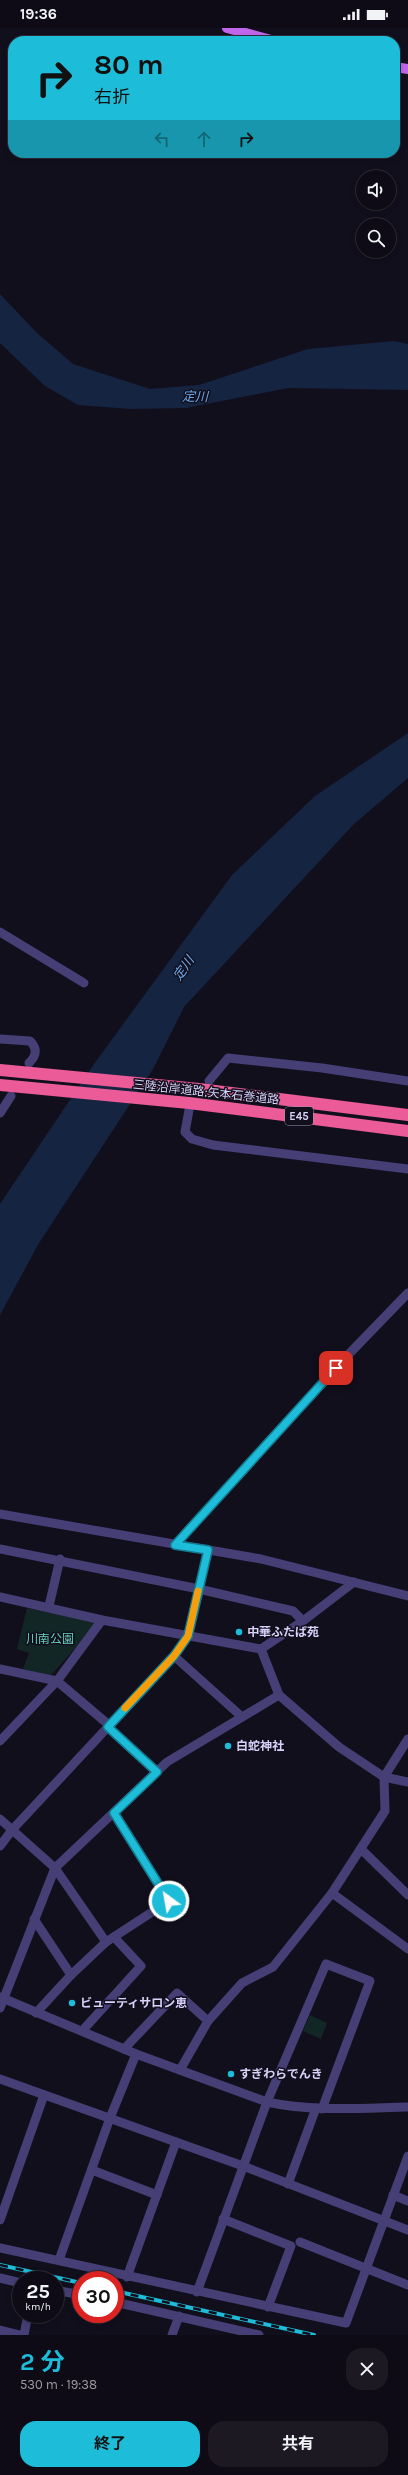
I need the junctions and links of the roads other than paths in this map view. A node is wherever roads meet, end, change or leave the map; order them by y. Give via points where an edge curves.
1 (227, 28) edge
2 (257, 36) edge
3 (0, 932) edge
4 (84, 982) dead end
5 (0, 1039) edge
6 (30, 1068) junction
7 (0, 1070) edge
8 (209, 1081) dead end
9 (408, 1081) edge
10 (0, 1085) edge
11 (11, 1096) dead end
12 (189, 1107) junction
13 (0, 1113) edge
14 (408, 1115) edge
15 (408, 1131) edge
16 (408, 1169) edge
17 (408, 1293) edge
18 (0, 1514) edge
19 (175, 1545) junction
20 (0, 1549) edge
21 (208, 1550) junction
22 (60, 1559) junction
23 (354, 1582) junction
24 (199, 1589) junction
25 (408, 1596) edge
26 (0, 1597) edge
27 (48, 1606) junction
28 (102, 1620) junction
29 (303, 1621) junction
30 (188, 1636) junction
31 (261, 1649) junction
32 (174, 1656) junction
33 (0, 1669) edge
34 (57, 1680) junction
35 (279, 1695) junction
36 (242, 1717) junction
37 (108, 1726) junction
38 (4, 1731) edge
39 (408, 1739) edge
40 (0, 1741) edge
41 (157, 1772) junction
42 (384, 1777) junction
43 (408, 1782) edge
44 (114, 1813) junction
45 (0, 1819) edge
46 (12, 1830) junction
47 (0, 1846) edge
48 (361, 1849) junction
49 (55, 1868) junction
50 (332, 1893) junction
51 (408, 1895) edge
52 (34, 1919) junction
53 (110, 1940) junction
54 (408, 1949) edge
55 (71, 1974) junction
56 (2, 1998) edge
57 (0, 2008) edge
58 (36, 2013) junction
59 (208, 2021) junction
60 (82, 2031) junction
61 (124, 2049) junction
62 (136, 2054) junction
63 (180, 2070) junction
64 (0, 2079) edge
65 (44, 2095) junction
66 (267, 2102) junction
67 (408, 2108) edge
68 (319, 2109) junction
69 (110, 2118) junction
70 (176, 2142) junction
71 (408, 2156) edge
72 (243, 2166) junction
73 (92, 2170) junction
74 (288, 2184) junction
75 (157, 2195) junction
76 (393, 2195) junction
77 (408, 2201) edge
78 (223, 2219) junction
79 (0, 2220) edge
80 (383, 2221) junction
81 (408, 2230) edge
82 (300, 2242) dead end
83 (0, 2248) edge
84 (59, 2260) junction
85 (366, 2268) junction
86 (127, 2277) junction
87 (0, 2278) edge
88 (12, 2281) edge
89 (408, 2285) edge
90 (197, 2292) junction
91 (124, 2304) edge
92 (268, 2307) junction
93 (179, 2316) junction
94 (26, 2323) edge
95 (0, 2330) edge
96 (256, 2334) edge
97 (20, 2335) edge
98 (24, 2335) edge
99 (172, 2335) edge

1 - 2 main road
3 - 4 street
5 - 6 street via 30,1041 36,1051
6 - 7 highway, 三陸沿岸道路;矢本石巻道路 / E45
6 - 14 highway, 三陸沿岸道路;矢本石巻道路 / E45
8 - 9 street via 228,1058
10 - 12 highway, 三陸沿岸道路;矢本石巻道路 / E45
11 - 13 street
12 - 15 highway, 三陸沿岸道路;矢本石巻道路 / E45
12 - 16 street via 186,1132 192,1138 213,1145
17 - 19 street
18 - 19 street
19 - 21 street
20 - 22 street
21 - 23 street via 261,1559
21 - 24 street
22 - 24 street
22 - 27 street
23 - 25 street
23 - 29 street
24 - 29 street via 293,1611
24 - 30 street
26 - 27 street
27 - 28 street
28 - 30 street
28 - 34 street
29 - 31 street
30 - 31 street
30 - 32 street
31 - 35 street
32 - 36 street
32 - 37 street
33 - 34 street
34 - 37 street
34 - 38 street
35 - 36 street
35 - 42 street via 338,1747
36 - 41 street via 167,1762
37 - 41 street
37 - 46 street
38 - 40 street
39 - 42 street
41 - 44 street
42 - 43 street
42 - 48 street via 385,1811
44 - 49 street
44 - 53 street via 169,1901
45 - 46 street
46 - 47 street
46 - 49 street
48 - 50 street
48 - 51 street
49 - 52 street
49 - 53 street
50 - 54 street
50 - 59 street via 273,1967 242,1983
52 - 55 street
52 - 56 street
53 - 55 street
53 - 60 street via 141,1966
55 - 58 street
56 - 57 street
56 - 58 street
58 - 60 street
59 - 61 street via 177,1993
59 - 63 street
60 - 61 street
61 - 62 street
62 - 63 street
62 - 69 street
63 - 66 street
64 - 65 street
65 - 69 street
65 - 79 street
66 - 68 street
66 - 68 street via 326,1964 370,1981
66 - 72 street
67 - 68 street
68 - 74 street
69 - 70 street
69 - 73 street
70 - 72 street
70 - 75 street
71 - 76 street
72 - 74 street
72 - 78 street
73 - 75 street
73 - 84 street
74 - 80 street
75 - 86 street
76 - 77 street
76 - 80 street
78 - 90 street
78 - 92 street via 290,2246
80 - 81 street
80 - 85 street
82 - 85 street
83 - 84 street
84 - 86 street
85 - 89 street
85 - 92 street via 346,2323
86 - 90 street
87 - 88 street
90 - 92 street
91 - 93 street
93 - 96 street
93 - 99 street
94 - 98 street
95 - 97 street

